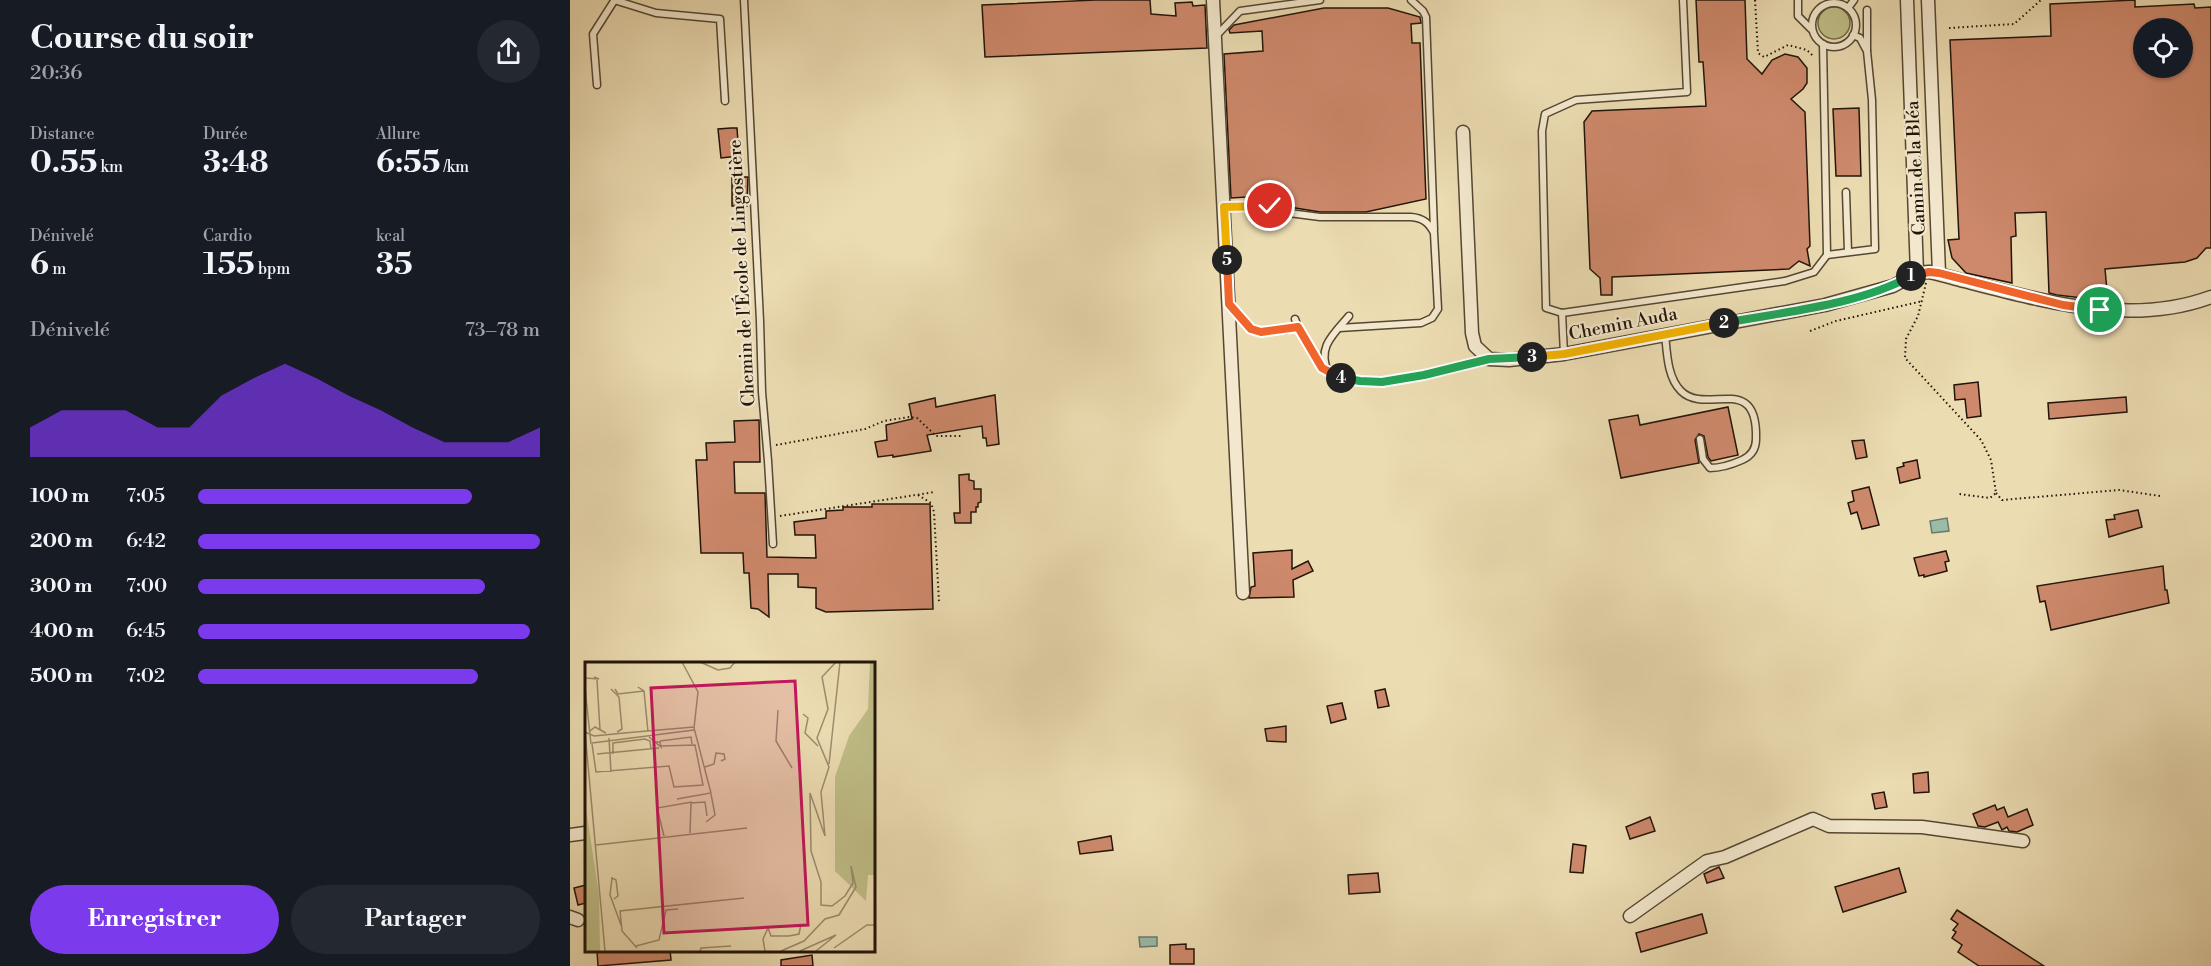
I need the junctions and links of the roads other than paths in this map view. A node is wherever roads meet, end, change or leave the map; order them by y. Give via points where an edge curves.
1 (744, 0) edge
2 (1214, 0) edge
3 (1320, 0) edge
4 (1411, 0) edge
5 (1683, 0) edge
6 (1798, 0) edge
7 (1854, 0) edge
8 (1906, 0) edge
9 (1928, 0) edge
10 (614, 1) edge
11 (1848, 8) junction
12 (1867, 10) dead end
13 (1811, 29) junction
14 (1853, 35) junction
15 (1215, 36) junction
16 (1823, 44) junction
17 (1867, 51) junction
18 (597, 85) dead end
19 (725, 101) dead end
20 (1463, 132) dead end
21 (1846, 192) dead end
22 (1224, 207) junction
23 (1434, 233) junction
24 (1848, 252) junction
25 (1827, 255) junction
26 (1928, 273) junction
27 (2211, 297) edge
28 (1229, 304) junction
29 (1562, 313) junction
30 (1348, 316) dead end
31 (1295, 319) dead end
32 (1298, 327) junction
33 (1339, 328) junction
34 (1665, 333) junction
35 (1564, 354) junction
36 (1489, 359) junction
37 (1329, 372) junction
38 (1700, 439) dead end
39 (773, 544) dead end
40 (1243, 593) dead end
41 (585, 833) dead end
42 (570, 835) edge
43 (2023, 841) dead end
44 (1630, 916) dead end

1 - 39 lane, Chemin de l'École de Lingostière
2 - 15 street
3 - 15 lane via 1240,11
4 - 23 lane via 1426,17
5 - 29 lane via 1687,92 1576,100 1545,114 1542,131 1546,308
6 - 13 lane via 1798,16
7 - 11 lane
8 - 26 street, Camin de la Bléa
9 - 26 street, Camin de la Bléa
10 - 18 lane via 593,34
10 - 19 lane via 656,13 720,19
11 - 13 lane via 1835,3 1822,6 1813,16
11 - 14 lane via 1855,20
12 - 17 lane
13 - 16 lane
14 - 16 lane via 1843,45
14 - 17 lane via 1860,38
15 - 22 street
16 - 25 lane
17 - 24 lane via 1872,100 1875,249
20 - 36 street via 1472,333 1475,346
21 - 24 lane
22 - 23 lane via 1270,206 1281,212 1318,217 1411,217 1425,220
22 - 28 street
23 - 33 lane via 1438,309 1432,318 1421,324
24 - 25 lane
25 - 29 lane via 1814,272 1785,281
26 - 27 street via 2100,310 2168,308
26 - 34 street, Chemin Auda via 1825,304
28 - 32 lane via 1256,331
28 - 40 street
29 - 35 lane
30 - 33 lane
31 - 32 lane
32 - 37 lane via 1322,368
33 - 37 lane via 1324,353
34 - 35 street, Chemin Auda
34 - 38 lane via 1671,374 1682,392 1692,399 1735,399 1748,405 1752,412 1755,448 1743,460 1710,468 1703,459
35 - 36 street, Chemin Auda
36 - 37 lane via 1382,382 1343,378
41 - 42 street
43 - 44 street via 1922,827 1829,826 1813,819 1707,861

